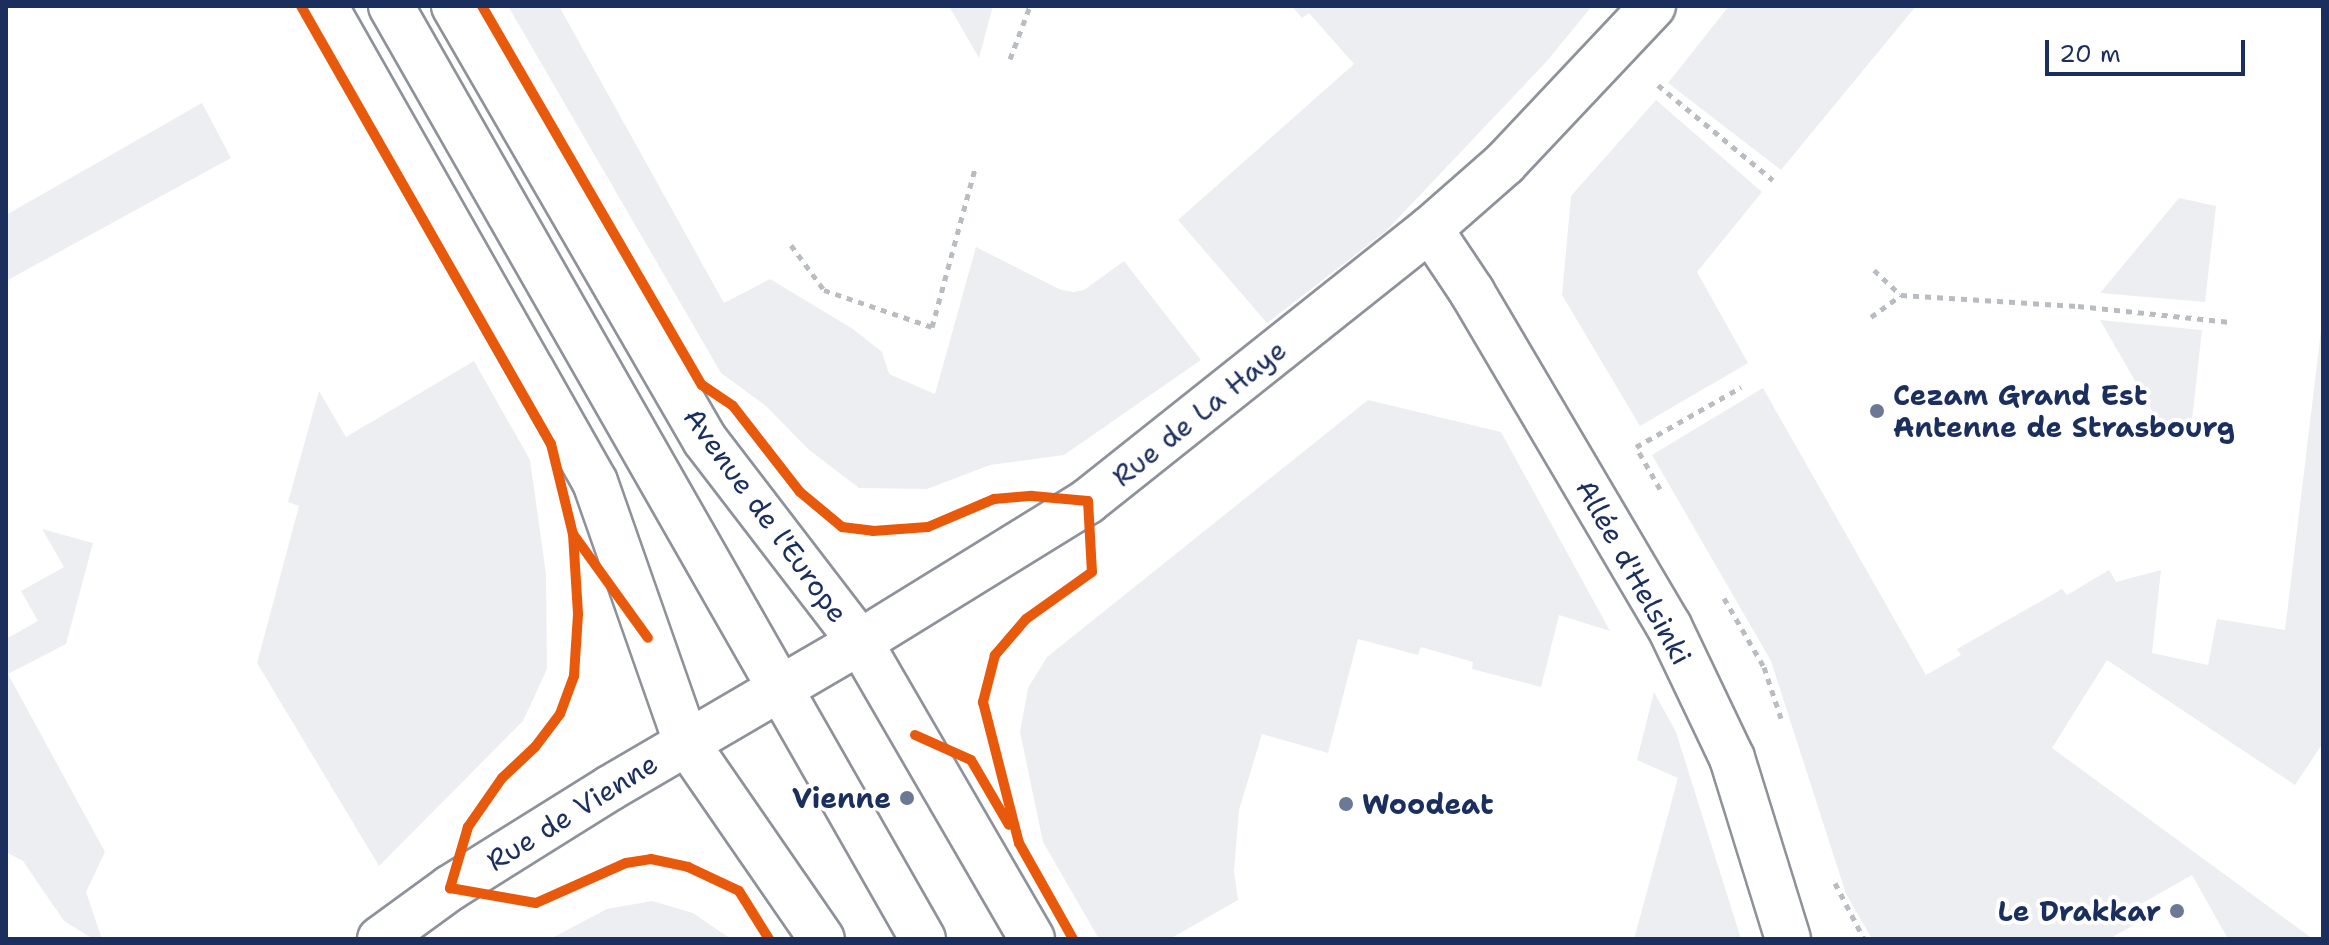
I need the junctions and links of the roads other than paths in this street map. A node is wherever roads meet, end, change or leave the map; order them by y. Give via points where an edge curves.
1 (325, 6) edge
2 (391, 6) edge
3 (454, 6) edge
4 (1653, 6) edge
5 (1430, 229) junction
6 (860, 642) junction
7 (781, 689) junction
8 (686, 742) junction
9 (380, 939) edge
10 (822, 939) edge
11 (923, 939) edge
12 (1032, 939) edge
13 (1788, 939) edge

1 - 8 street via 595,482
2 - 7 street
3 - 6 street, Avenue de l'Europe via 705,440
4 - 5 street, Rue de La Haye via 1505,163
5 - 6 street, Rue de La Haye via 1088,501
5 - 13 street, Allée d'Helsinki via 1669,626 1732,758
6 - 7 street, Rue de La Haye
6 - 12 street, Avenue de l'Europe
7 - 8 street, Rue de La Haye
7 - 11 street
8 - 9 street, Rue de Vienne via 450,888
8 - 10 street

